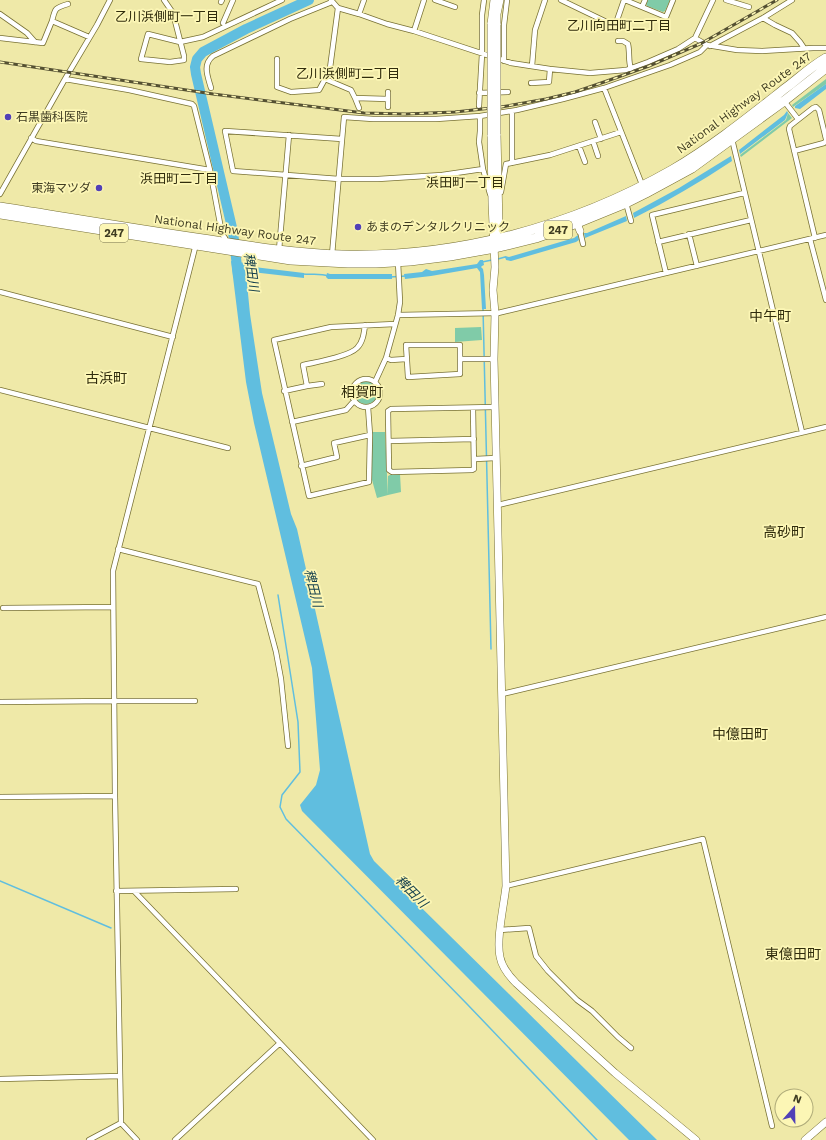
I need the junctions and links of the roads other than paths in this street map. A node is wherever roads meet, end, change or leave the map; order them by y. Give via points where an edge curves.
1 (110, 0) edge
2 (164, 0) edge
3 (233, 0) edge
4 (282, 0) edge
5 (364, 0) edge
6 (424, 0) edge
7 (435, 0) edge
8 (484, 0) edge
9 (494, 0) edge
10 (500, 0) edge
11 (508, 0) edge
12 (545, 0) edge
13 (561, 0) edge
14 (624, 0) edge
15 (645, 0) edge
16 (674, 0) edge
17 (713, 0) edge
18 (726, 0) edge
19 (792, 0) edge
20 (332, 1) edge
21 (68, 4) dead end
22 (455, 7) dead end
23 (642, 7) junction
24 (749, 7) dead end
25 (338, 8) junction
26 (0, 14) edge
27 (359, 14) junction
28 (763, 18) junction
29 (52, 21) junction
30 (223, 23) dead end
31 (494, 24) junction
32 (414, 31) junction
33 (0, 38) edge
34 (89, 38) junction
35 (695, 38) junction
36 (618, 41) dead end
37 (35, 42) junction
38 (180, 42) junction
39 (709, 46) junction
40 (804, 48) junction
41 (826, 48) edge
42 (482, 54) junction
43 (277, 59) dead end
44 (504, 61) junction
45 (825, 61) edge
46 (532, 66) junction
47 (550, 69) junction
48 (631, 69) junction
49 (65, 79) junction
50 (325, 79) junction
51 (531, 83) dead end
52 (211, 88) dead end
53 (604, 88) junction
54 (388, 92) dead end
55 (508, 92) dead end
56 (480, 93) junction
57 (355, 98) junction
58 (388, 99) junction
59 (786, 104) junction
60 (479, 106) dead end
61 (388, 107) dead end
62 (359, 108) dead end
63 (512, 110) junction
64 (480, 116) junction
65 (798, 119) junction
66 (595, 122) dead end
67 (621, 132) junction
68 (289, 135) junction
69 (729, 136) junction
70 (31, 138) junction
71 (342, 139) junction
72 (601, 139) junction
73 (826, 140) edge
74 (593, 141) junction
75 (579, 146) junction
76 (794, 151) junction
77 (598, 156) dead end
78 (585, 162) dead end
79 (512, 163) junction
80 (483, 169) junction
81 (210, 170) junction
82 (286, 175) junction
83 (339, 179) junction
84 (644, 189) junction
85 (744, 193) junction
86 (0, 194) edge
87 (495, 203) junction
88 (0, 207) edge
89 (627, 207) junction
90 (0, 214) edge
91 (751, 220) junction
92 (631, 221) dead end
93 (578, 227) junction
94 (689, 234) junction
95 (826, 235) edge
96 (812, 238) junction
97 (197, 242) junction
98 (658, 242) junction
99 (583, 244) dead end
100 (227, 246) junction
101 (494, 248) junction
102 (245, 250) junction
103 (279, 250) junction
104 (759, 252) junction
105 (332, 255) junction
106 (398, 266) junction
107 (697, 266) junction
108 (666, 273) junction
109 (0, 292) edge
110 (826, 300) edge
111 (492, 313) junction
112 (398, 315) junction
113 (395, 324) junction
114 (365, 325) junction
115 (173, 337) junction
116 (386, 358) junction
117 (406, 359) junction
118 (460, 359) junction
119 (491, 359) junction
120 (375, 382) junction
121 (322, 384) dead end
122 (307, 386) junction
123 (0, 390) edge
124 (284, 391) junction
125 (354, 401) junction
126 (368, 407) junction
127 (492, 407) junction
128 (473, 408) junction
129 (292, 422) junction
130 (826, 427) edge
131 (150, 428) junction
132 (802, 432) junction
133 (370, 435) junction
134 (474, 439) junction
135 (388, 441) junction
136 (228, 448) dead end
137 (494, 458) junction
138 (474, 459) junction
139 (301, 466) junction
140 (498, 505) junction
141 (118, 549) junction
142 (113, 607) junction
143 (3, 608) dead end
144 (826, 617) edge
145 (502, 694) junction
146 (114, 701) junction
147 (195, 701) dead end
148 (0, 702) edge
149 (288, 746) dead end
150 (115, 796) junction
151 (0, 797) edge
152 (506, 886) junction
153 (236, 889) dead end
154 (116, 891) junction
155 (134, 891) junction
156 (500, 930) junction
157 (507, 981) dead end
158 (516, 983) junction
159 (280, 1043) junction
160 (631, 1048) dead end
161 (120, 1076) junction
162 (0, 1079) edge
163 (826, 1122) edge
164 (121, 1123) junction
165 (772, 1126) dead end
166 (89, 1140) edge
167 (137, 1140) edge
168 (175, 1140) edge
169 (373, 1140) edge
170 (696, 1140) edge
171 (805, 1140) edge

1 - 34 street
2 - 38 street via 173,13
3 - 30 street
4 - 38 street via 207,35
5 - 27 street
6 - 32 street
7 - 22 street
8 - 42 street
9 - 31 street
10 - 31 street
11 - 44 street via 504,24
12 - 46 street via 535,30
13 - 14 street via 615,26
14 - 23 street
15 - 23 street
16 - 23 street via 666,16
17 - 35 street
18 - 24 street
19 - 28 street
20 - 25 street
20 - 52 street via 213,56 206,68
21 - 29 street via 55,9
25 - 27 street
25 - 50 street via 330,68
26 - 37 street via 28,33
27 - 32 street
28 - 39 street
28 - 40 street via 792,33
29 - 34 street
29 - 37 street via 43,43
31 - 87 street, bridge
32 - 42 street
33 - 37 street
34 - 49 street
35 - 39 street
35 - 48 street via 678,49
36 - 48 street via 625,41 628,44
38 - 38 street via 184,60 170,62 141,59 148,34
39 - 40 street via 762,51
39 - 53 street via 670,65
40 - 41 street
42 - 44 street
42 - 56 street
43 - 50 street via 277,87 291,92 319,90
44 - 46 street
45 - 59 highway, National Highway Route 247 / 247
45 - 69 highway, National Highway Route 247 / 247
46 - 47 street
47 - 48 street via 590,73
47 - 51 street via 549,82
49 - 70 street
49 - 81 street via 192,104
50 - 57 street via 351,90
53 - 63 street
53 - 67 street
54 - 58 street
55 - 56 street
56 - 60 street
57 - 58 street
57 - 62 street
58 - 61 street
59 - 65 street
59 - 69 highway, National Highway Route 247 / 247
63 - 64 street
63 - 79 street
64 - 71 street via 436,119 344,117
64 - 80 street via 479,142
65 - 73 street via 813,108 819,110
65 - 76 street via 789,129
66 - 72 street
67 - 72 street
67 - 84 street
68 - 71 street
68 - 82 street
68 - 82 street via 225,131 233,171
69 - 84 highway, National Highway Route 247 / 247 via 707,147
69 - 85 street
70 - 81 street
70 - 86 street
71 - 83 street
72 - 74 street
73 - 76 street via 824,143
74 - 75 street
74 - 77 street
75 - 78 street
75 - 79 street
76 - 96 street
79 - 87 street via 506,164
80 - 83 street via 442,175
80 - 87 street
81 - 100 street via 222,234
82 - 83 street
82 - 103 street
83 - 105 street
84 - 89 highway, National Highway Route 247 / 247
84 - 101 highway, National Highway Route 247 / 247 via 541,227
85 - 91 street
85 - 98 street via 652,215
87 - 101 street via 499,227
88 - 97 highway, National Highway Route 247 / 247
89 - 92 street
89 - 93 highway, National Highway Route 247 / 247
90 - 97 highway, National Highway Route 247 / 247
91 - 94 street
91 - 104 street
93 - 99 street
93 - 101 highway, National Highway Route 247 / 247
94 - 98 street
94 - 107 street
95 - 96 street
96 - 104 street
96 - 110 street
97 - 100 highway, National Highway Route 247 / 247
97 - 115 street
98 - 108 street
100 - 102 highway, National Highway Route 247 / 247
101 - 105 highway, National Highway Route 247 / 247 via 458,247 410,253
101 - 106 highway, National Highway Route 247 / 247
101 - 111 street
102 - 103 highway, National Highway Route 247 / 247
102 - 106 highway, National Highway Route 247 / 247 via 310,262
103 - 105 highway, National Highway Route 247 / 247
104 - 107 street
104 - 132 street
106 - 112 street
107 - 108 street
108 - 111 street
109 - 115 street
111 - 112 street
111 - 119 street
112 - 113 street
113 - 114 street
113 - 116 street
114 - 122 street via 361,342 349,354 303,365
114 - 124 street via 331,327 274,340
115 - 131 street
116 - 117 street
116 - 120 street
117 - 118 street via 406,345 460,345
117 - 118 street via 408,377 460,374
118 - 119 street
119 - 127 street
120 - 125 street via 366,379 358,382 352,389
120 - 126 street via 380,394 376,402
121 - 122 street
122 - 124 street
123 - 131 street
124 - 129 street
125 - 126 street
125 - 129 street via 346,410
126 - 133 street
127 - 128 street
127 - 137 street
128 - 134 street
128 - 135 street via 391,409 388,411
129 - 139 street
130 - 132 street
131 - 136 street
131 - 141 street
132 - 140 street
133 - 139 street via 334,443 337,458
133 - 139 street via 369,482 309,496
134 - 135 street
134 - 138 street
135 - 138 street via 389,470 392,472 472,470
137 - 138 street
137 - 140 street
140 - 145 street
141 - 142 street via 113,572
141 - 149 street via 258,584 281,679
142 - 143 street
142 - 146 street
144 - 145 street
145 - 152 street
146 - 147 street
146 - 148 street
146 - 150 street
150 - 151 street
150 - 154 street
152 - 156 street
152 - 165 street via 703,839
153 - 155 street
154 - 155 street
154 - 161 street
155 - 159 street
156 - 158 street via 500,956 503,965
156 - 160 street via 529,928 536,956 548,971
157 - 158 street
158 - 170 street via 615,1073
159 - 168 street
159 - 169 street
161 - 162 street
161 - 164 street
163 - 171 street
164 - 166 street
164 - 167 street

